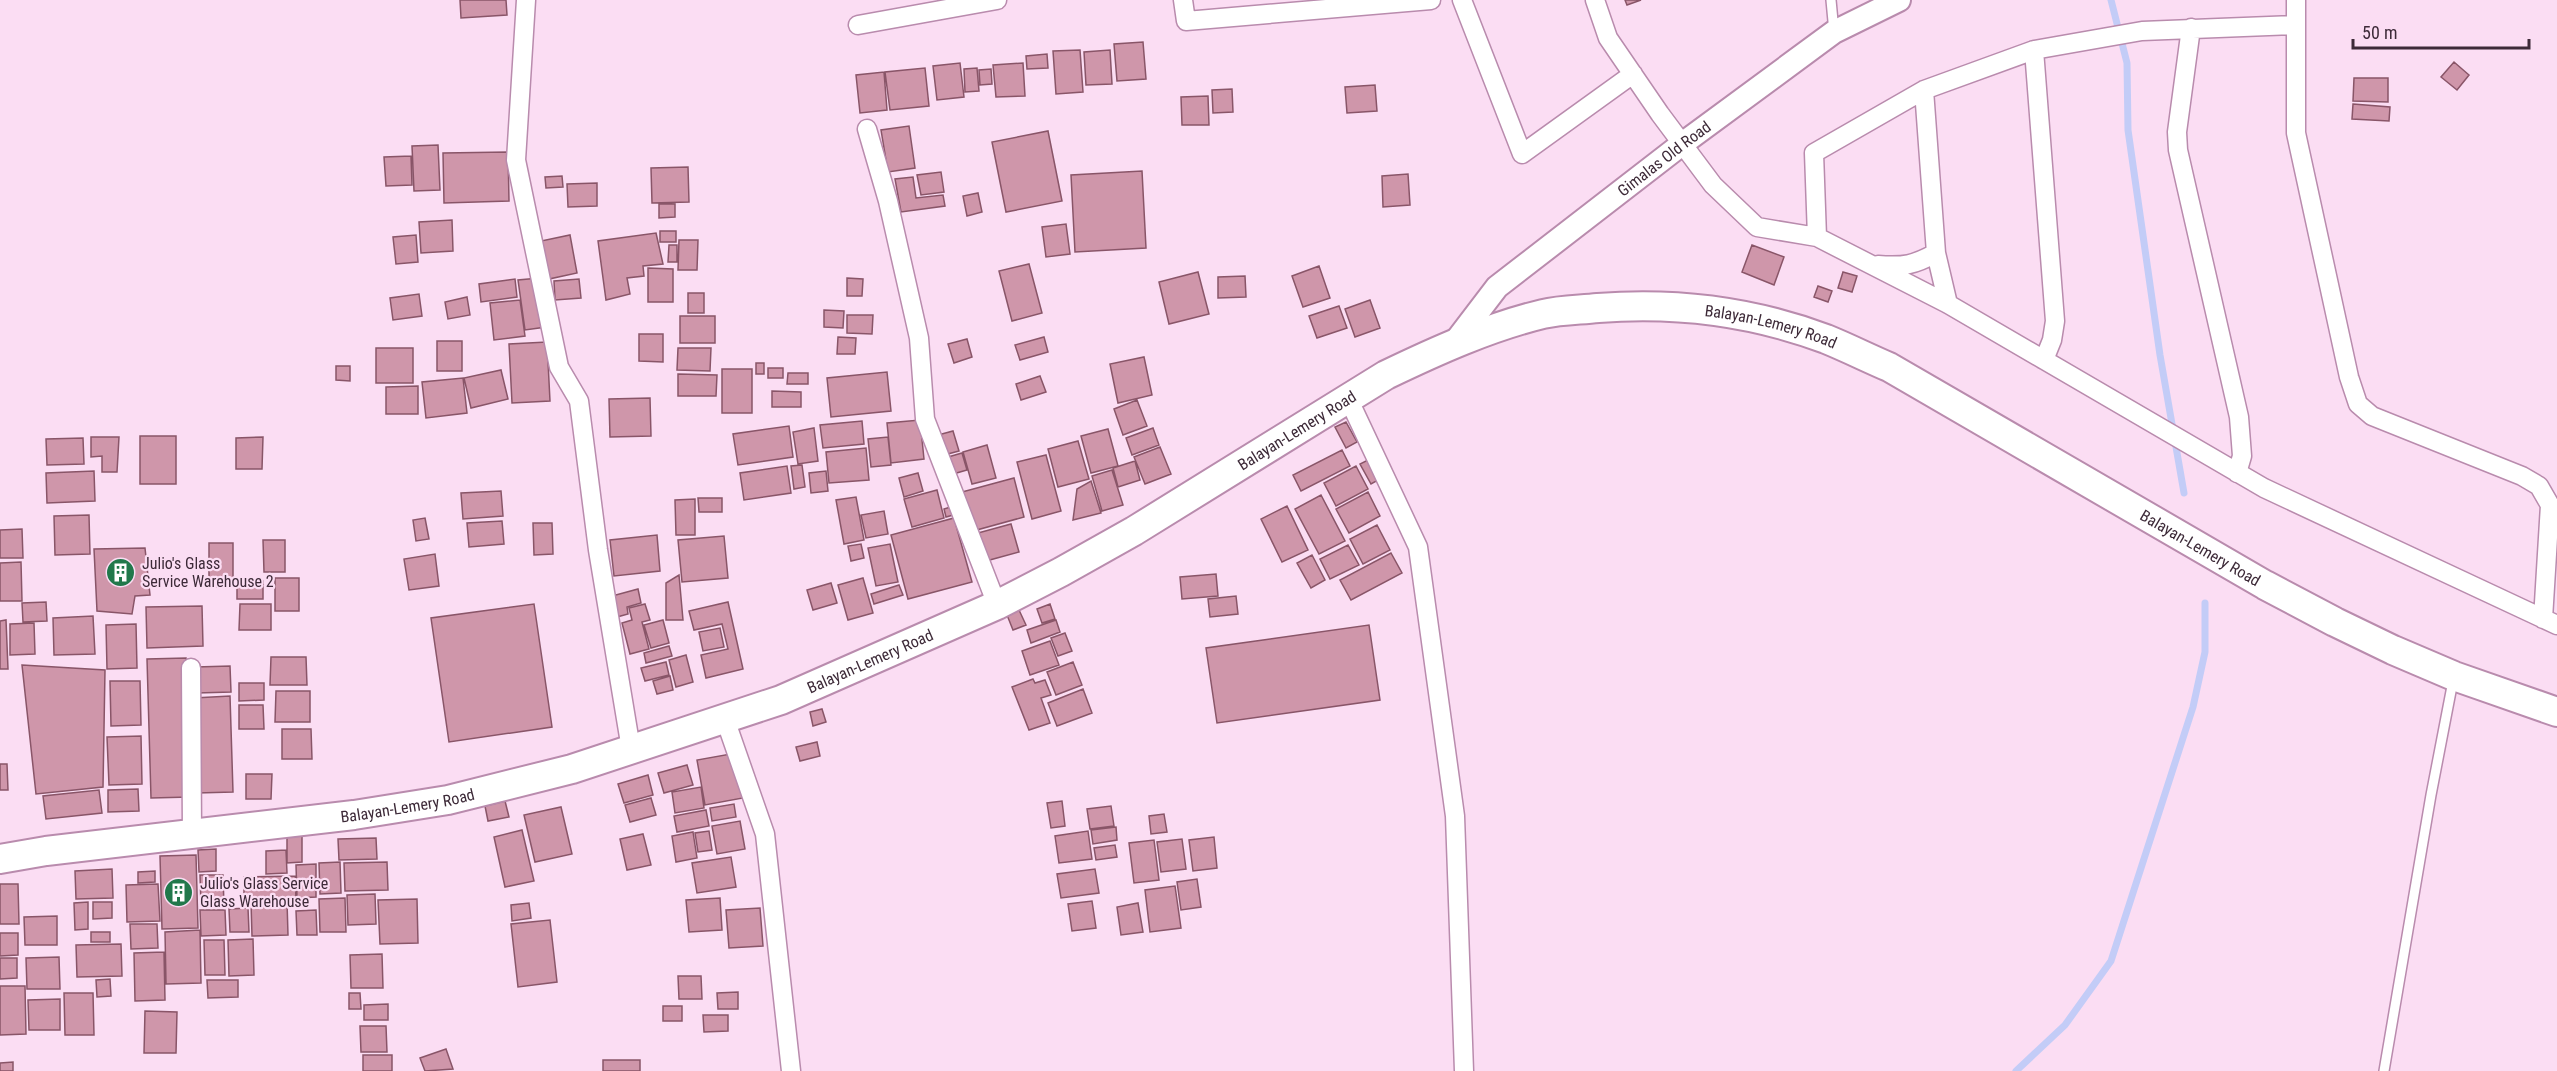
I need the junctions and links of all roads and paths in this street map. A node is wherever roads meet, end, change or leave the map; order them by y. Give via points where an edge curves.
1 (526, 0) edge
2 (997, 0) edge
3 (1183, 0) edge
4 (1431, 0) edge
5 (1462, 0) edge
6 (1595, 0) edge
7 (1831, 0) edge
8 (1899, 0) edge
9 (2296, 0) edge
10 (945, 4) edge
11 (858, 25) dead end
12 (2296, 25) junction
13 (2191, 28) junction
14 (1834, 32) junction
15 (2034, 50) junction
16 (1633, 74) junction
17 (1924, 90) junction
18 (867, 129) dead end
19 (1682, 144) junction
20 (1817, 237) junction
21 (1936, 253) junction
22 (1869, 264) junction
23 (1948, 304) junction
24 (1452, 346) junction
25 (2044, 360) junction
26 (1348, 398) junction
27 (2237, 473) junction
28 (997, 605) junction
29 (2550, 622) edge
30 (191, 668) dead end
31 (2454, 676) junction
32 (2557, 712) edge
33 (725, 718) junction
34 (631, 749) junction
35 (192, 834) junction
36 (0, 859) edge
37 (791, 1071) edge
38 (1464, 1071) edge
39 (2384, 1071) edge

1 - 34 street via 516,160 559,367 579,401 598,550
2 - 10 street
3 - 4 street via 1186,21
5 - 16 street via 1522,154
6 - 16 street via 1608,38
7 - 14 lane
8 - 14 street, Gimalas Old Road
9 - 12 street
10 - 11 street
12 - 13 street
12 - 29 street via 2296,133 2358,404 2372,416 2523,476 2539,486 2550,505
13 - 15 street via 2142,31
13 - 27 street via 2178,150 2239,417 2242,456
14 - 19 street, Gimalas Old Road
15 - 17 street
15 - 25 street via 2055,321
16 - 19 street
17 - 20 street via 1814,153
17 - 21 street
18 - 28 street via 919,338 925,419
19 - 20 street via 1713,185 1757,227
19 - 24 street, Gimalas Old Road via 1497,287
20 - 22 street
21 - 22 street via 1907,266
21 - 23 street
22 - 23 street
23 - 25 street
24 - 26 main road, Balayan-Lemery Road via 1386,375
24 - 31 main road, Balayan-Lemery Road via 1545,314 1626,306 1699,309 1778,323 1827,339 1889,367 2265,585 2392,650
25 - 27 street
26 - 28 main road, Balayan-Lemery Road via 1134,531
26 - 38 street via 1418,548 1455,816
27 - 29 street
28 - 33 main road, Balayan-Lemery Road via 781,700
30 - 35 street
31 - 32 main road, Balayan-Lemery Road
31 - 39 lane
33 - 34 main road, Balayan-Lemery Road
33 - 37 street via 765,834
34 - 35 main road, Balayan-Lemery Road via 572,769 448,800 354,816
35 - 36 main road, Balayan-Lemery Road

